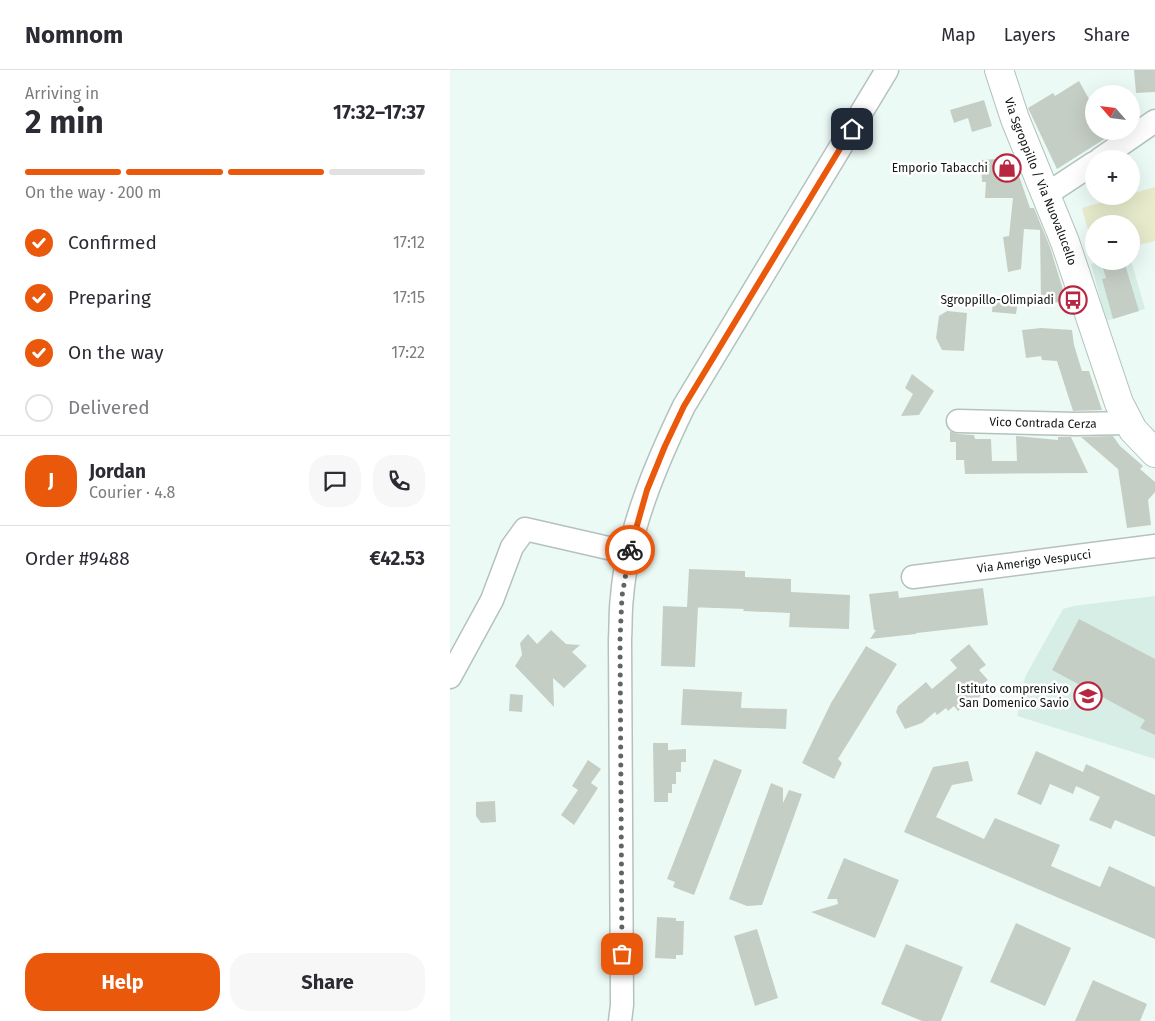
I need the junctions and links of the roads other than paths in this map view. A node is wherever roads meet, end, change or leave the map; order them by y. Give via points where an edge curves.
1 (887, 70) edge
2 (999, 70) edge
3 (1155, 121) edge
4 (1113, 150) edge
5 (1085, 169) edge
6 (1047, 194) junction
7 (958, 421) dead end
8 (1128, 423) junction
9 (1155, 453) edge
10 (1155, 546) edge
11 (630, 553) junction
12 (913, 577) dead end
13 (450, 677) edge
14 (620, 1021) edge

1 - 11 street via 684,406 647,490
2 - 6 main road, Via Sgroppillo / Via Nuovalucello via 1015,119
3 - 4 street
5 - 6 street
6 - 8 main road, Via Sgroppillo / Via Nuovalucello via 1108,374
7 - 8 street, Vico Contrada Cerza
8 - 9 main road, Via Sgroppillo / Via Nuovalucello
10 - 12 street, Via Amerigo Vespucci
11 - 13 street via 525,529 512,548 492,600
11 - 14 street via 622,596 620,640

